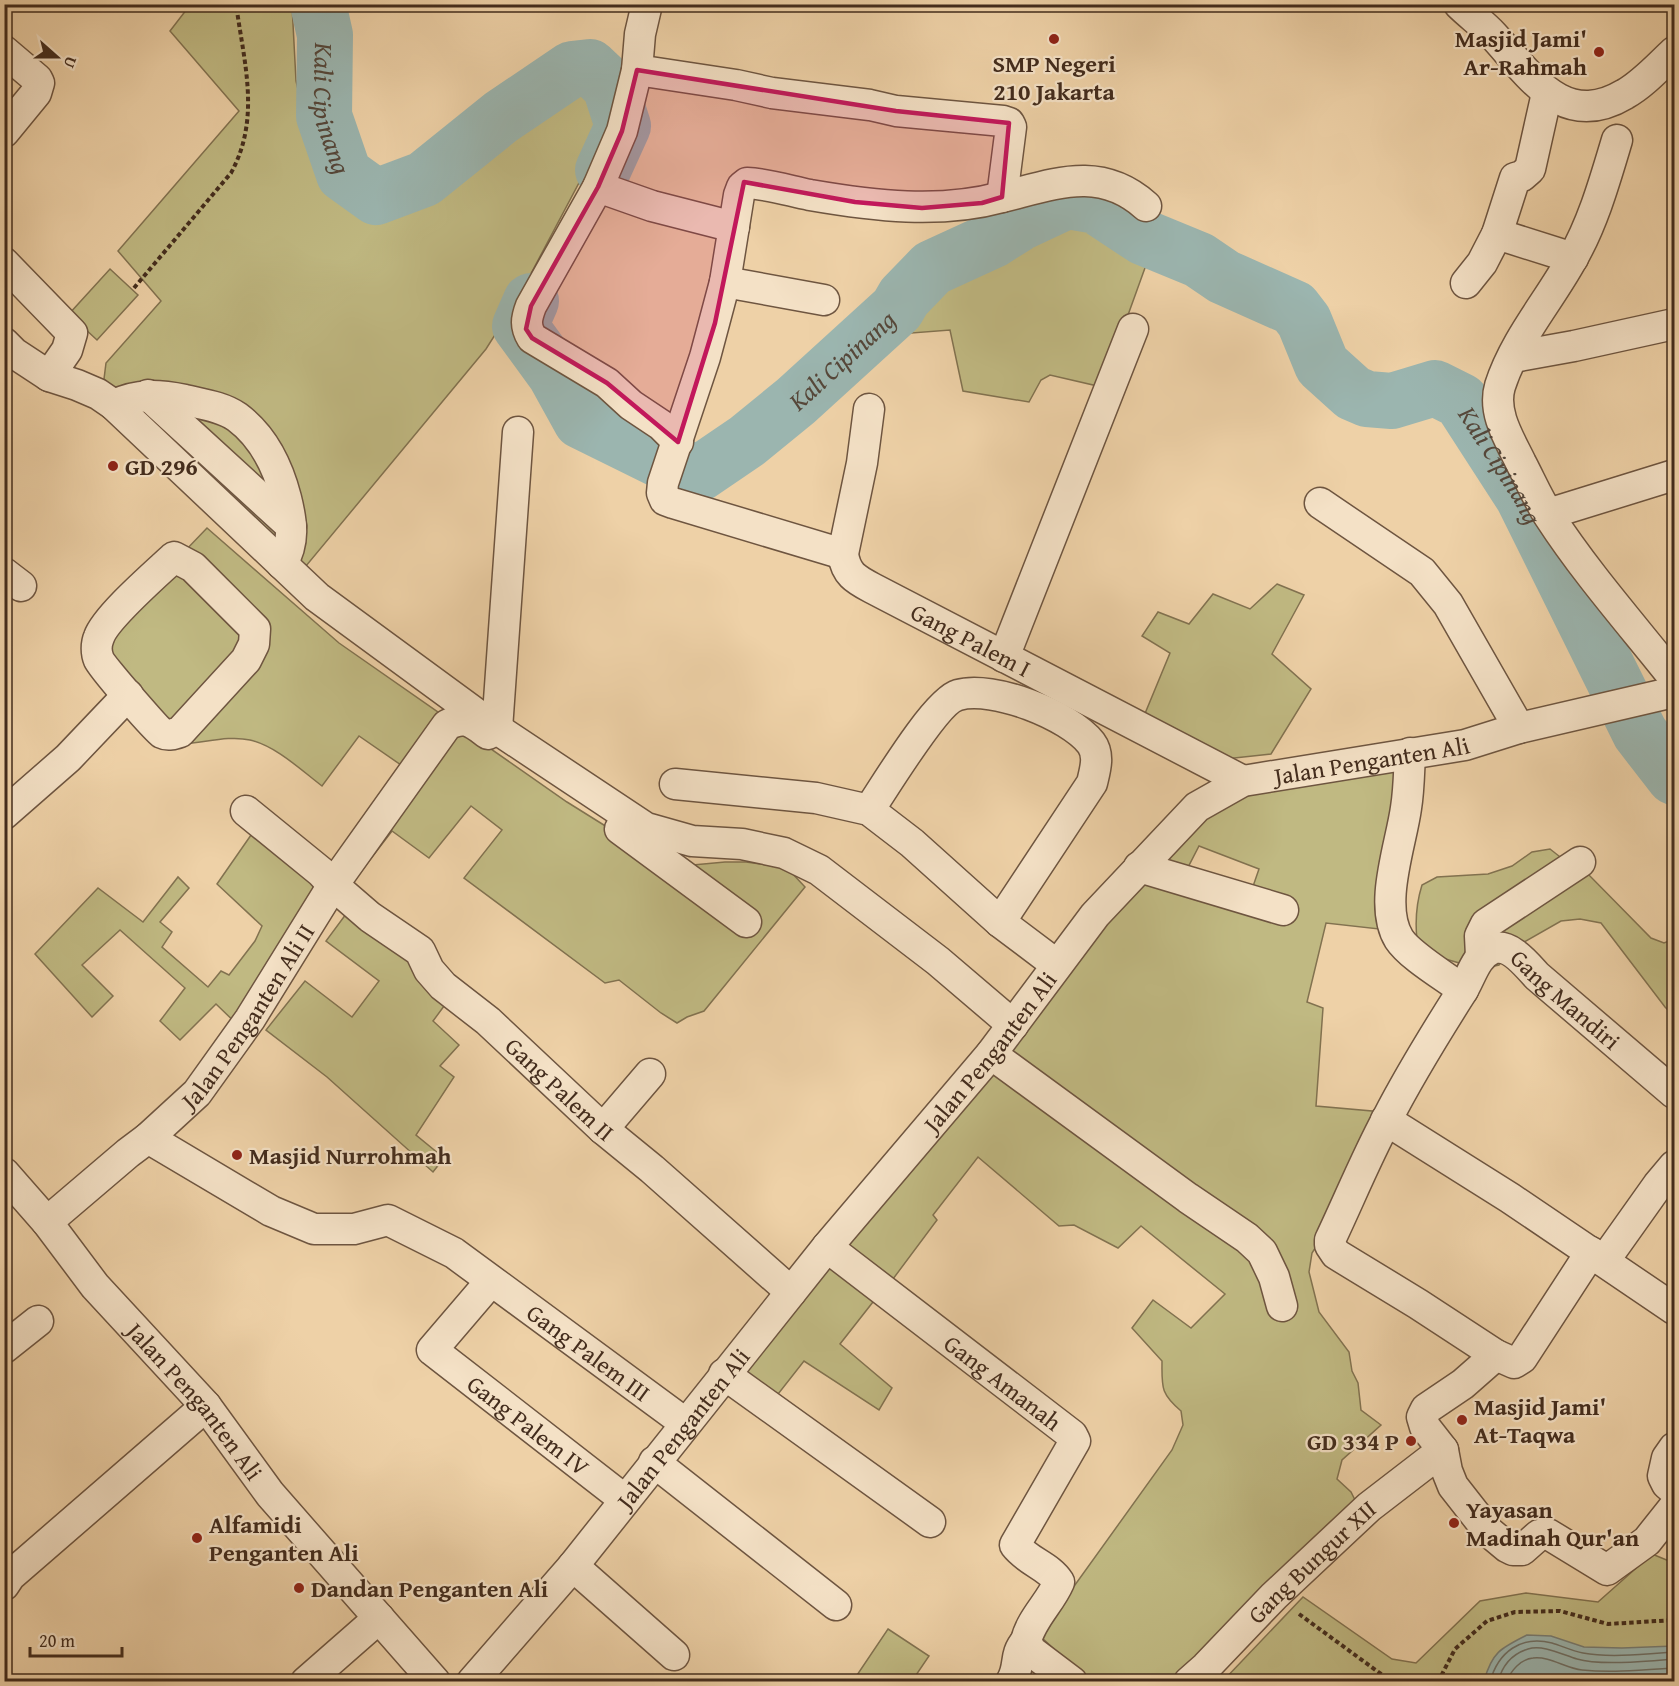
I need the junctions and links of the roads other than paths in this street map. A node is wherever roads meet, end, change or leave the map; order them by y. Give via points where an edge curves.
1 (647, 4) edge
2 (1459, 4) edge
3 (4, 51) edge
4 (1674, 52) edge
5 (637, 70) junction
6 (1547, 93) junction
7 (4, 132) edge
8 (1617, 140) dead end
9 (598, 187) junction
10 (1002, 197) junction
11 (1146, 206) dead end
12 (734, 227) junction
13 (1497, 234) junction
14 (1573, 258) junction
15 (4, 263) edge
16 (725, 282) junction
17 (1466, 283) dead end
18 (824, 300) dead end
19 (1674, 324) edge
20 (1133, 329) dead end
21 (4, 343) edge
22 (1513, 357) junction
23 (48, 376) junction
24 (148, 394) junction
25 (114, 405) junction
26 (869, 409) dead end
27 (518, 432) dead end
28 (674, 453) junction
29 (1674, 475) edge
30 (1320, 503) dead end
31 (1548, 514) junction
32 (291, 526) junction
33 (843, 555) junction
34 (282, 564) junction
35 (1004, 657) junction
36 (1668, 689) edge
37 (128, 695) junction
38 (496, 729) junction
39 (1519, 729) junction
40 (1410, 753) junction
41 (1243, 781) junction
42 (675, 784) dead end
43 (869, 810) junction
44 (246, 811) dead end
45 (4, 814) edge
46 (1580, 862) dead end
47 (1139, 867) junction
48 (333, 885) junction
49 (1283, 910) dead end
50 (746, 922) dead end
51 (1000, 922) junction
52 (1481, 956) junction
53 (1057, 965) junction
54 (1463, 990) junction
55 (1012, 1025) junction
56 (991, 1054) junction
57 (650, 1074) dead end
58 (1674, 1093) edge
59 (1386, 1120) junction
60 (603, 1129) junction
61 (148, 1138) junction
62 (1674, 1166) edge
63 (4, 1173) edge
64 (47, 1222) junction
65 (827, 1247) junction
66 (1597, 1256) junction
67 (491, 1281) junction
68 (791, 1292) junction
69 (1282, 1306) dead end
70 (1674, 1309) edge
71 (38, 1321) dead end
72 (4, 1348) edge
73 (1496, 1355) junction
74 (724, 1374) junction
75 (206, 1406) junction
76 (685, 1423) junction
77 (1674, 1448) edge
78 (1443, 1450) junction
79 (654, 1462) junction
80 (1674, 1490) edge
81 (625, 1500) junction
82 (1674, 1507) edge
83 (930, 1522) dead end
84 (573, 1566) junction
85 (4, 1586) edge
86 (836, 1605) dead end
87 (379, 1618) junction
88 (1026, 1641) junction
89 (675, 1655) dead end
90 (306, 1682) edge
91 (435, 1682) edge
92 (472, 1682) edge
93 (1011, 1682) edge
94 (1072, 1682) edge
95 (1189, 1682) edge

1 - 5 street
2 - 6 street via 1492,33
3 - 7 street via 39,83 36,93
4 - 6 street via 1627,93 1612,101 1587,107 1567,104
5 - 9 street via 622,131
5 - 10 street via 896,111 1004,121 1011,128
6 - 13 street via 1530,169 1515,178
8 - 14 street
9 - 12 street
9 - 28 street via 531,306 526,328 532,338 607,383 661,425
10 - 11 street via 1076,180 1122,188
10 - 12 street via 960,207 922,207 855,202 747,183 739,195
12 - 16 street
13 - 14 street
13 - 17 street
14 - 22 street
15 - 23 street via 72,333 67,350
16 - 18 street
16 - 28 street
19 - 22 street
20 - 35 street
21 - 23 street
22 - 31 street via 1500,387 1498,407 1504,428
23 - 25 street via 98,394
24 - 25 street
24 - 32 street
24 - 32 street via 212,406 237,417 262,442 274,461
25 - 34 street
26 - 33 street
27 - 38 street
28 - 33 street via 662,493 665,500
29 - 31 street
30 - 39 street via 1422,572 1448,604
31 - 36 street
32 - 34 street via 289,551
33 - 35 street, Gang Palem I via 845,568 857,579
34 - 38 street via 317,597
35 - 41 street, Gang Palem I
36 - 39 street, Jalan Penganten Ali
37 - 37 street via 99,661 99,637 112,618 174,557 193,567 255,629 254,644 246,660 180,732 162,733
37 - 45 street via 68,758
38 - 55 street via 646,828 692,841 742,844 784,853 819,870 938,961
39 - 40 street, Jalan Penganten Ali via 1465,745
40 - 41 street, Jalan Penganten Ali
40 - 54 street via 1406,807 1390,896 1393,922 1398,938 1407,948
41 - 47 street, Jalan Penganten Ali via 1197,807
42 - 43 street via 816,798
43 - 51 street
43 - 51 street via 939,709 956,695 980,694 1021,701 1068,723 1092,744 1097,763 1092,783
44 - 48 street, Gang Palem II
46 - 52 street via 1486,924 1480,936
47 - 49 street
47 - 53 street, Jalan Penganten Ali
48 - 50 street, Jalan Penganten Ali II via 447,725 458,720 470,721
48 - 60 street, Gang Palem II via 420,951 443,986 488,1022
48 - 61 street, Jalan Penganten Ali II via 250,1019 197,1093
51 - 53 street
52 - 54 street, Gang Mandiri
52 - 58 street, Gang Mandiri via 1494,948 1516,955
53 - 55 street, Jalan Penganten Ali
54 - 59 street, Gang Mandiri
55 - 56 street, Jalan Penganten Ali
56 - 65 street, Jalan Penganten Ali
56 - 69 street via 1247,1238 1262,1251
57 - 60 street
59 - 66 street
59 - 73 street, Gang Mandiri via 1330,1240 1331,1250
60 - 68 street, Gang Palem II
61 - 64 street, Jalan Penganten Ali II
61 - 67 street via 271,1211 314,1230 354,1229 388,1220 454,1252
62 - 66 street
63 - 64 street, Jalan Penganten Ali
64 - 75 street, Jalan Penganten Ali via 95,1286
65 - 68 street, Jalan Penganten Ali
65 - 88 street, Gang Amanah via 1072,1435 1075,1441 1015,1545 1059,1582 1028,1629
66 - 70 street
66 - 73 street via 1522,1358 1514,1363
67 - 76 street, Gang Palem III
67 - 81 street, Gang Palem IV via 432,1350
68 - 74 street, Jalan Penganten Ali
71 - 72 street
73 - 78 street via 1426,1409 1422,1417 1425,1427
74 - 76 street, Jalan Penganten Ali
74 - 83 street
75 - 85 street via 10,1576
75 - 87 street, Jalan Penganten Ali via 270,1494
76 - 79 street, Jalan Penganten Ali
77 - 80 street via 1663,1476
78 - 82 street via 1454,1486 1489,1532 1513,1550 1522,1550 1539,1535 1548,1534 1607,1570 1647,1541
78 - 95 street, Gang Bungur XII via 1369,1507
79 - 81 street, Jalan Penganten Ali
79 - 86 street
81 - 84 street, Jalan Penganten Ali
84 - 89 street
84 - 92 street, Jalan Penganten Ali
87 - 90 street
87 - 91 street, Jalan Penganten Ali
88 - 93 street via 1017,1651 1017,1672
88 - 94 street via 1031,1651

